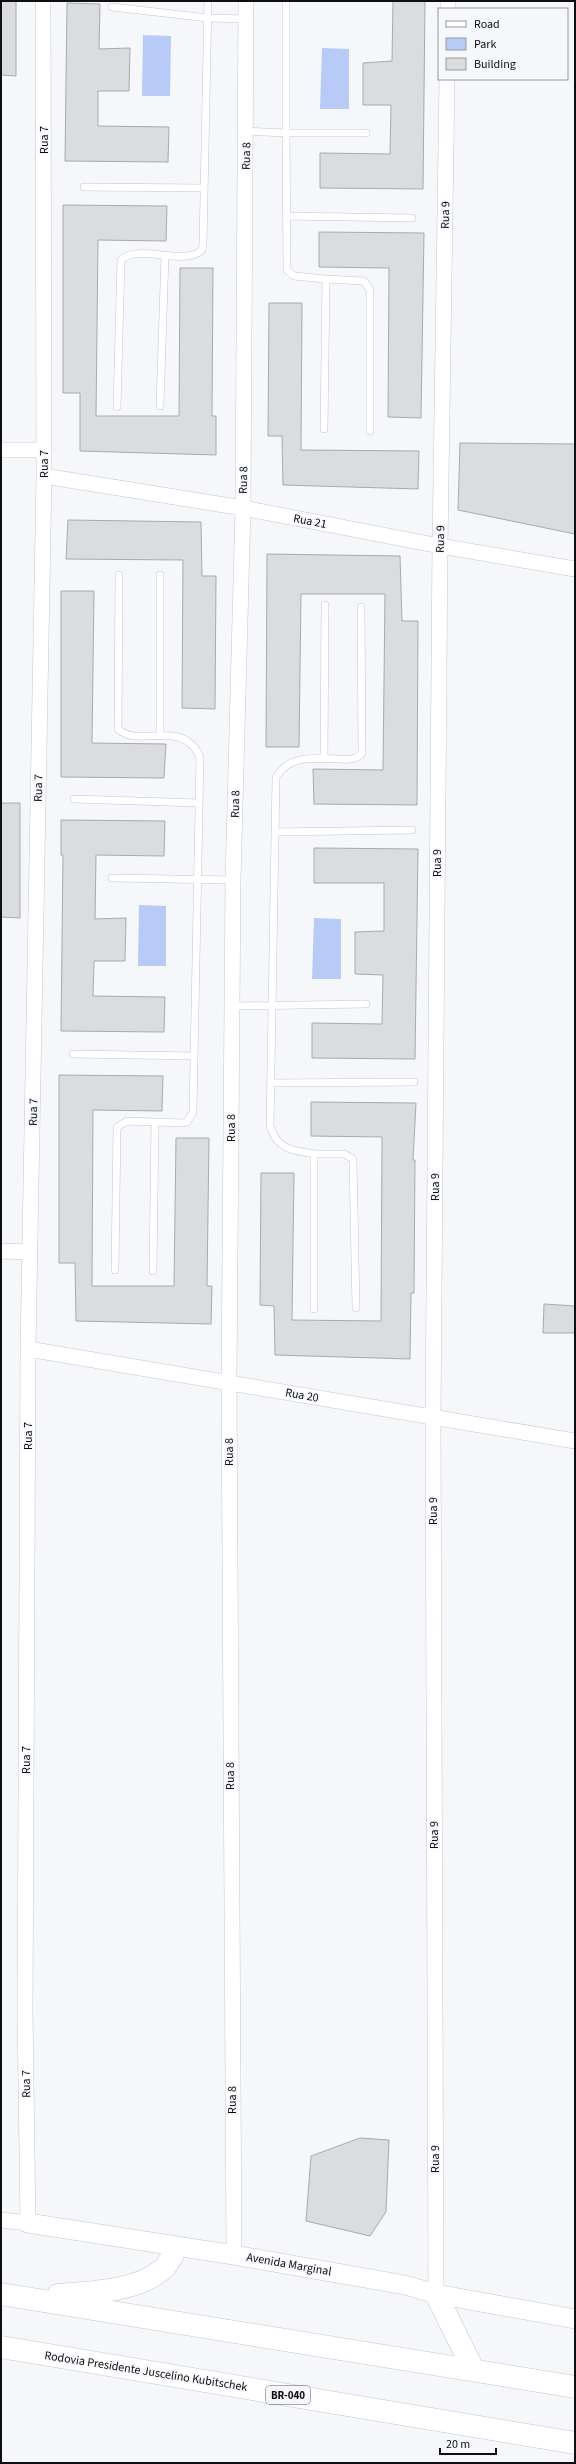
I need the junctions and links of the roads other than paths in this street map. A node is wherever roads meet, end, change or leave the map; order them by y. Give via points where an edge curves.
1 (43, 1) edge
2 (208, 1) edge
3 (246, 1) edge
4 (286, 1) edge
5 (112, 8) dead end
6 (208, 18) junction
7 (246, 18) junction
8 (447, 80) edge
9 (246, 131) junction
10 (286, 133) junction
11 (366, 133) dead end
12 (84, 187) dead end
13 (204, 188) junction
14 (286, 216) junction
15 (412, 218) dead end
16 (165, 255) junction
17 (326, 279) junction
18 (160, 406) dead end
19 (117, 407) dead end
20 (324, 429) dead end
21 (370, 431) dead end
22 (1, 450) edge
23 (44, 450) junction
24 (44, 476) junction
25 (243, 508) junction
26 (440, 546) junction
27 (575, 569) edge
28 (119, 575) dead end
29 (160, 575) dead end
30 (325, 605) dead end
31 (361, 607) dead end
32 (160, 735) junction
33 (324, 758) junction
34 (74, 799) dead end
35 (199, 803) junction
36 (412, 830) dead end
37 (275, 832) junction
38 (112, 878) dead end
39 (196, 880) junction
40 (233, 880) junction
41 (366, 1004) dead end
42 (232, 1006) junction
43 (272, 1006) junction
44 (73, 1054) dead end
45 (193, 1056) junction
46 (414, 1082) dead end
47 (271, 1083) junction
48 (155, 1123) junction
49 (314, 1154) junction
50 (1, 1251) edge
51 (30, 1252) junction
52 (115, 1270) dead end
53 (153, 1271) dead end
54 (356, 1308) dead end
55 (314, 1309) dead end
56 (28, 1349) junction
57 (229, 1383) junction
58 (433, 1418) junction
59 (575, 1441) edge
60 (1, 2220) edge
61 (28, 2223) junction
62 (176, 2248) junction
63 (234, 2255) junction
64 (1, 2294) edge
65 (436, 2294) junction
66 (25, 2298) junction
67 (575, 2319) edge
68 (3, 2348) edge
69 (473, 2369) junction
70 (575, 2387) edge
71 (575, 2443) edge

1 - 23 street, Rua 7
2 - 6 lane
3 - 7 street, Rua 8
4 - 10 lane
5 - 6 lane
6 - 7 lane
6 - 13 lane
7 - 9 street, Rua 8
8 - 26 street, Rua 9
9 - 10 lane
9 - 25 street, Rua 8
10 - 11 lane
10 - 14 lane
12 - 13 lane
13 - 16 lane via 202,250 192,255
14 - 15 lane
14 - 17 lane via 287,270 294,276
16 - 18 lane
16 - 19 lane via 130,255 121,260
17 - 20 lane
17 - 21 lane via 364,281 370,290
22 - 23 street
23 - 24 street, Rua 7
24 - 25 street, Rua 21
24 - 51 street, Rua 7
25 - 26 street, Rua 21
25 - 40 street, Rua 8
26 - 27 street, Rua 21
26 - 58 street, Rua 9
28 - 32 lane via 118,729 128,735
29 - 32 lane
30 - 33 lane
31 - 33 lane via 362,753 356,758
32 - 35 lane via 188,740 196,748 200,757
33 - 37 lane via 308,758 281,768 276,778
34 - 35 lane
35 - 39 lane
36 - 37 lane
37 - 43 lane
38 - 39 lane
39 - 40 lane
39 - 45 lane
40 - 42 street, Rua 8
41 - 43 lane
42 - 43 lane
42 - 57 street, Rua 8
43 - 47 lane
44 - 45 lane
45 - 48 lane via 191,1118 182,1123
46 - 47 lane
47 - 49 lane via 270,1126 274,1139 284,1147
48 - 52 lane via 127,1121 117,1127
48 - 53 lane
49 - 54 lane via 349,1155 355,1165
49 - 55 lane
50 - 51 street
51 - 56 street, Rua 7
56 - 57 street, Rua 20
56 - 61 street, Rua 7 via 25,2004
57 - 58 street, Rua 20
57 - 63 street, Rua 8
58 - 59 street, Rua 20
58 - 65 street, Rua 9
60 - 61 street, Avenida Marginal
61 - 62 street, Avenida Marginal
62 - 63 street, Avenida Marginal
62 - 66 highway via 164,2268 145,2280 106,2291
63 - 65 street, Avenida Marginal via 405,2285
64 - 66 highway
65 - 67 street, Avenida Marginal
65 - 69 highway
66 - 69 highway
68 - 71 highway, Rodovia Presidente Juscelino Kubitschek / BR-040
69 - 70 highway

